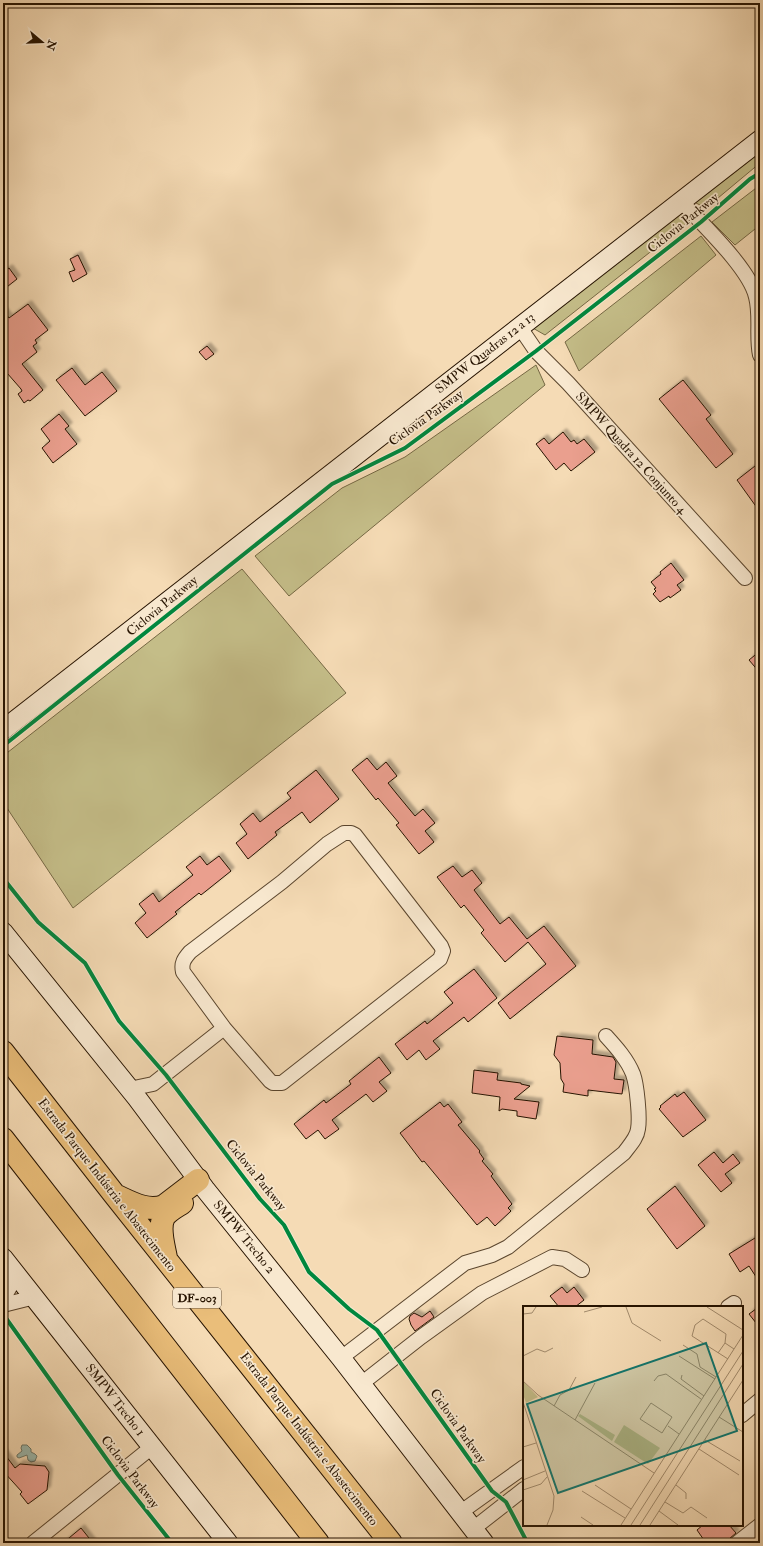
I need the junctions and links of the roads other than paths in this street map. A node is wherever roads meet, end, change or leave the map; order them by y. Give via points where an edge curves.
1 (760, 140) edge
2 (682, 201) junction
3 (519, 326) junction
4 (760, 356) edge
5 (745, 578) dead end
6 (3, 730) edge
7 (3, 932) edge
8 (224, 1028) junction
9 (606, 1036) dead end
10 (3, 1052) edge
11 (153, 1084) junction
12 (129, 1089) junction
13 (142, 1106) junction
14 (7, 1147) edge
15 (202, 1185) junction
16 (114, 1194) junction
17 (3, 1258) edge
18 (166, 1258) junction
19 (582, 1270) dead end
20 (17, 1276) junction
21 (35, 1298) junction
22 (3, 1299) edge
23 (3, 1305) edge
24 (341, 1358) junction
25 (361, 1384) junction
26 (760, 1400) edge
27 (743, 1414) edge
28 (152, 1448) junction
29 (523, 1468) edge
30 (523, 1490) edge
31 (461, 1512) junction
32 (760, 1525) edge
33 (479, 1536) edge
34 (33, 1543) edge
35 (228, 1543) edge
36 (318, 1543) edge
37 (391, 1543) edge
38 (737, 1543) edge

1 - 2 street, SMPW Quadras 12 a 13
2 - 3 street, SMPW Quadras 12 a 13
2 - 4 street via 751,282 758,306
3 - 5 street, SMPW Quadra 12 Conjunto 4 via 536,351
3 - 6 street, SMPW Quadras 12 a 13
7 - 12 street, SMPW Trecho 2
8 - 8 street via 270,1081 282,1083 442,956 441,946 353,834 344,833 327,844 184,959 183,972
8 - 11 street
9 - 24 street via 621,1053 633,1074 636,1090 638,1129 624,1153 508,1247 466,1263 446,1276
10 - 16 highway, Estrada Parque Indústria e Abastecimento / DF-003
11 - 12 street
11 - 13 street
12 - 13 street, SMPW Trecho 2
13 - 15 street, SMPW Trecho 2
14 - 36 highway
15 - 16 highway via 157,1208 141,1206
15 - 18 highway via 164,1218 162,1234
15 - 24 street, SMPW Trecho 2
16 - 18 highway, Estrada Parque Indústria e Abastecimento / DF-003
17 - 20 street, SMPW Trecho 1
18 - 37 highway, Estrada Parque Indústria e Abastecimento / DF-003
19 - 25 street via 565,1259 552,1257 482,1293 421,1336
20 - 21 street, SMPW Trecho 1
20 - 22 street
21 - 23 street
21 - 28 street, SMPW Trecho 1
24 - 25 street, SMPW Trecho 2
25 - 31 street, SMPW Trecho 2
26 - 27 street
28 - 34 street
28 - 35 street, SMPW Trecho 1
29 - 31 street
30 - 33 street
31 - 33 street, SMPW Trecho 2
32 - 38 street

